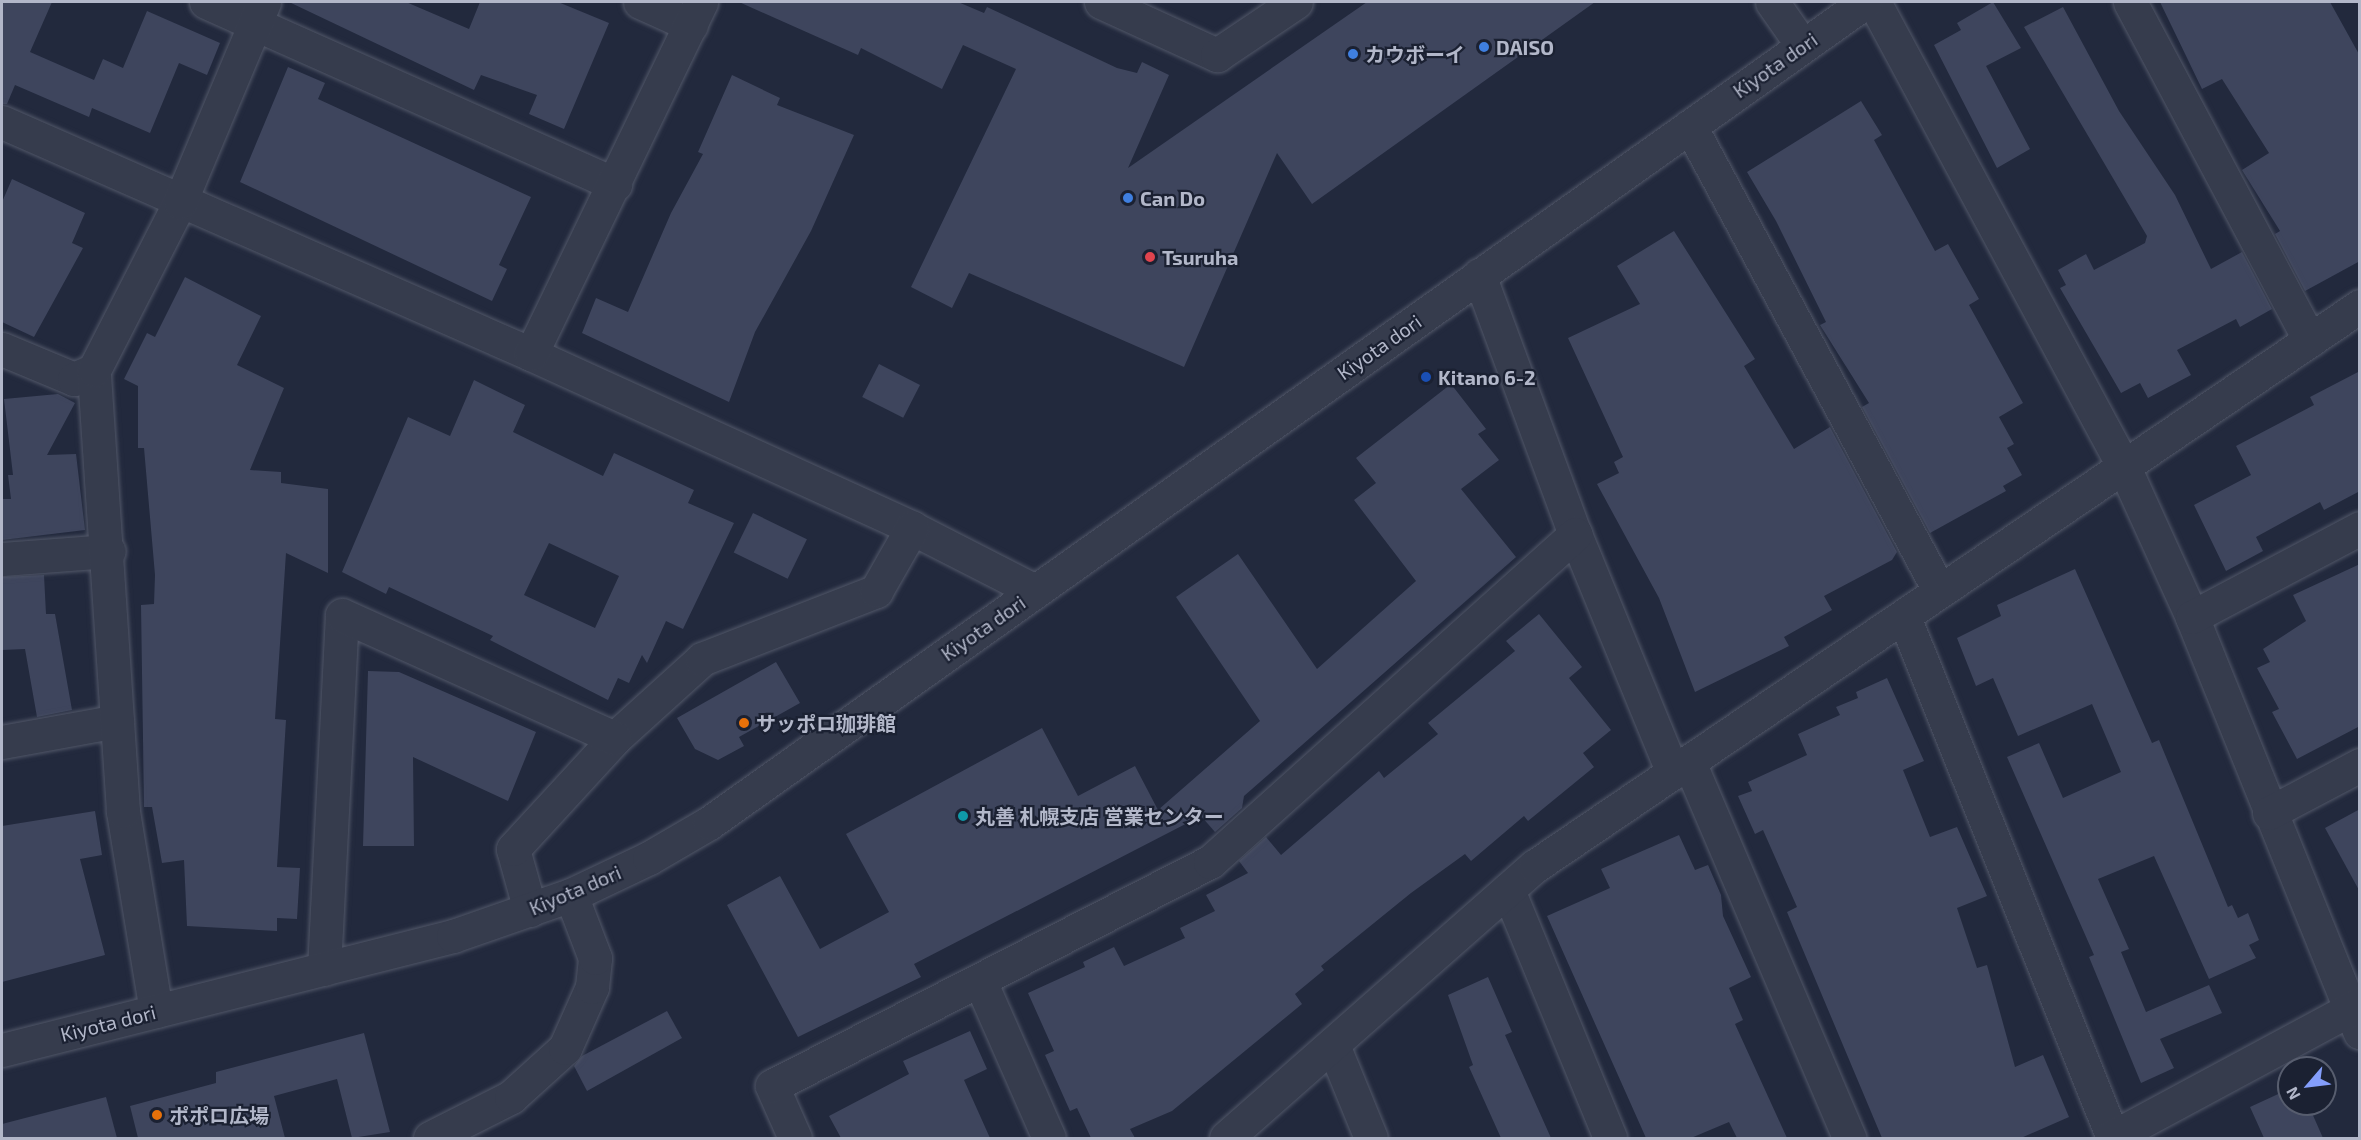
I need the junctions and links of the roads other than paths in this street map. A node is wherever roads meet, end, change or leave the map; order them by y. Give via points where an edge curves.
1 (206, 2) edge
2 (640, 2) edge
3 (1101, 2) edge
4 (1296, 2) edge
5 (1772, 2) edge
6 (1865, 2) edge
7 (1874, 2) edge
8 (2130, 2) edge
9 (260, 13) edge
10 (696, 13) edge
11 (1802, 45) junction
12 (2, 122) edge
13 (1690, 126) junction
14 (615, 184) junction
15 (180, 202) junction
16 (1479, 275) junction
17 (2360, 306) edge
18 (2310, 340) junction
19 (2, 349) edge
20 (531, 354) junction
21 (94, 370) junction
22 (2124, 467) junction
23 (912, 528) junction
24 (2360, 528) edge
25 (1575, 534) junction
26 (109, 551) junction
27 (2, 559) edge
28 (1939, 590) junction
29 (1035, 591) junction
30 (1904, 617) junction
31 (2192, 617) junction
32 (117, 721) junction
33 (615, 738) junction
34 (2, 742) edge
35 (2360, 765) edge
36 (1681, 767) junction
37 (2269, 813) junction
38 (1508, 890) junction
39 (571, 895) junction
40 (530, 910) junction
41 (324, 969) junction
42 (980, 981) junction
43 (156, 1011) junction
44 (2356, 1015) edge
45 (1333, 1045) junction
46 (2, 1050) edge
47 (430, 1138) edge
48 (795, 1138) edge
49 (1049, 1138) edge
50 (1226, 1138) edge
51 (1371, 1138) edge
52 (1610, 1138) edge
53 (1849, 1138) edge
54 (2112, 1138) edge

1 - 9 street
2 - 10 street
3 - 4 street via 1217,54
5 - 11 street
6 - 11 street, Kiyota dori
7 - 22 street
8 - 18 street
9 - 14 street
9 - 15 street
10 - 14 street
11 - 13 street, Kiyota dori
12 - 15 street
13 - 16 street, Kiyota dori
13 - 28 street
14 - 20 street
15 - 20 street
15 - 21 street
16 - 25 street
16 - 29 street, Kiyota dori
17 - 18 street
18 - 22 street
19 - 21 street via 74,379
20 - 23 street
21 - 26 street
22 - 28 street
22 - 31 street
23 - 29 street
23 - 33 street via 876,591 702,659
24 - 31 street
25 - 36 street
25 - 42 street via 1210,862
26 - 27 street
26 - 32 street
28 - 30 street
29 - 39 street, Kiyota dori via 709,823
30 - 36 street
30 - 54 street
31 - 37 street
32 - 34 street
32 - 43 street via 123,812
33 - 40 street via 513,849
33 - 41 street via 342,615
35 - 37 street
36 - 38 street
36 - 53 street
37 - 44 street
38 - 45 street
38 - 52 street
39 - 40 street, Kiyota dori
39 - 47 street via 595,958 592,987 565,1048 511,1097
40 - 41 street, Kiyota dori
41 - 43 street, Kiyota dori
42 - 48 street via 772,1086
42 - 49 street
43 - 46 street, Kiyota dori
44 - 54 street
45 - 50 street
45 - 51 street

